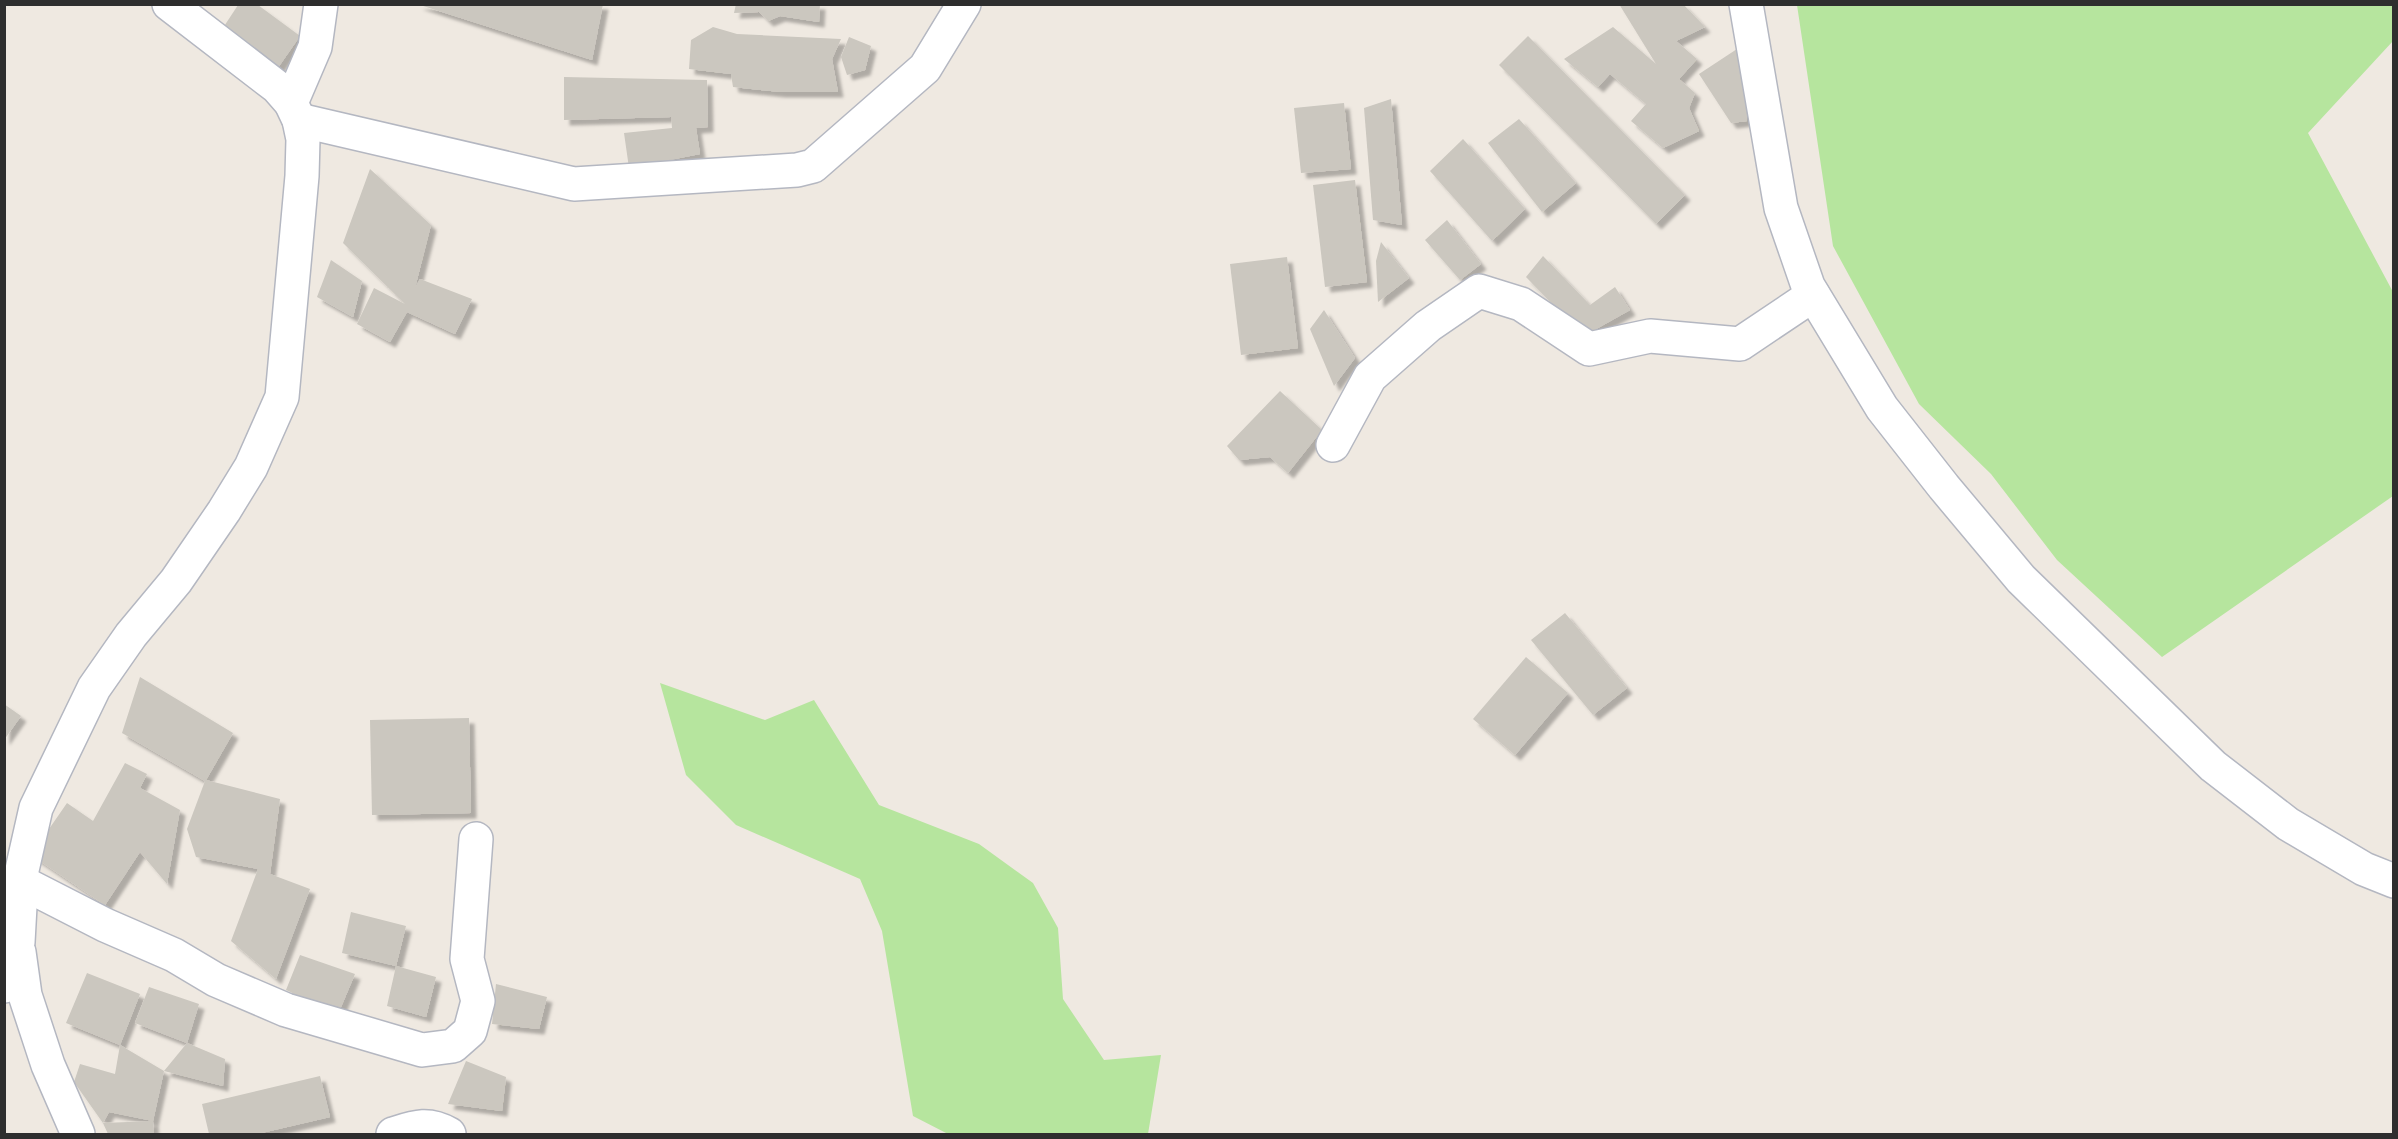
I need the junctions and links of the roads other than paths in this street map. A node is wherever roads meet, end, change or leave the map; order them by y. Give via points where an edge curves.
1 (169, 4) edge
2 (321, 4) edge
3 (964, 4) edge
4 (1746, 4) edge
5 (295, 112) junction
6 (1813, 295) junction
7 (1333, 446) dead end
8 (476, 838) dead end
9 (2394, 881) edge
10 (21, 882) junction
11 (18, 942) junction
12 (4, 987) edge
13 (78, 1134) edge
14 (393, 1134) edge
15 (449, 1134) edge

1 - 5 street via 277,87
2 - 5 street via 315,47
3 - 5 street via 925,68 910,84 813,166 797,170 574,184
4 - 6 street via 1781,208
5 - 10 street via 303,139 302,176 282,397 251,467 224,511 94,688 36,808
6 - 7 street via 1740,344 1650,336 1589,349 1521,304 1479,291 1428,326 1370,377
6 - 9 street via 1882,408 2021,579 2213,766 2289,824 2364,869
8 - 10 street via 467,959 478,1001 470,1030 453,1046 422,1050 286,1010 216,980 174,955
10 - 11 street
11 - 12 street
11 - 13 street via 25,995 48,1065
14 - 15 street via 421,1125

